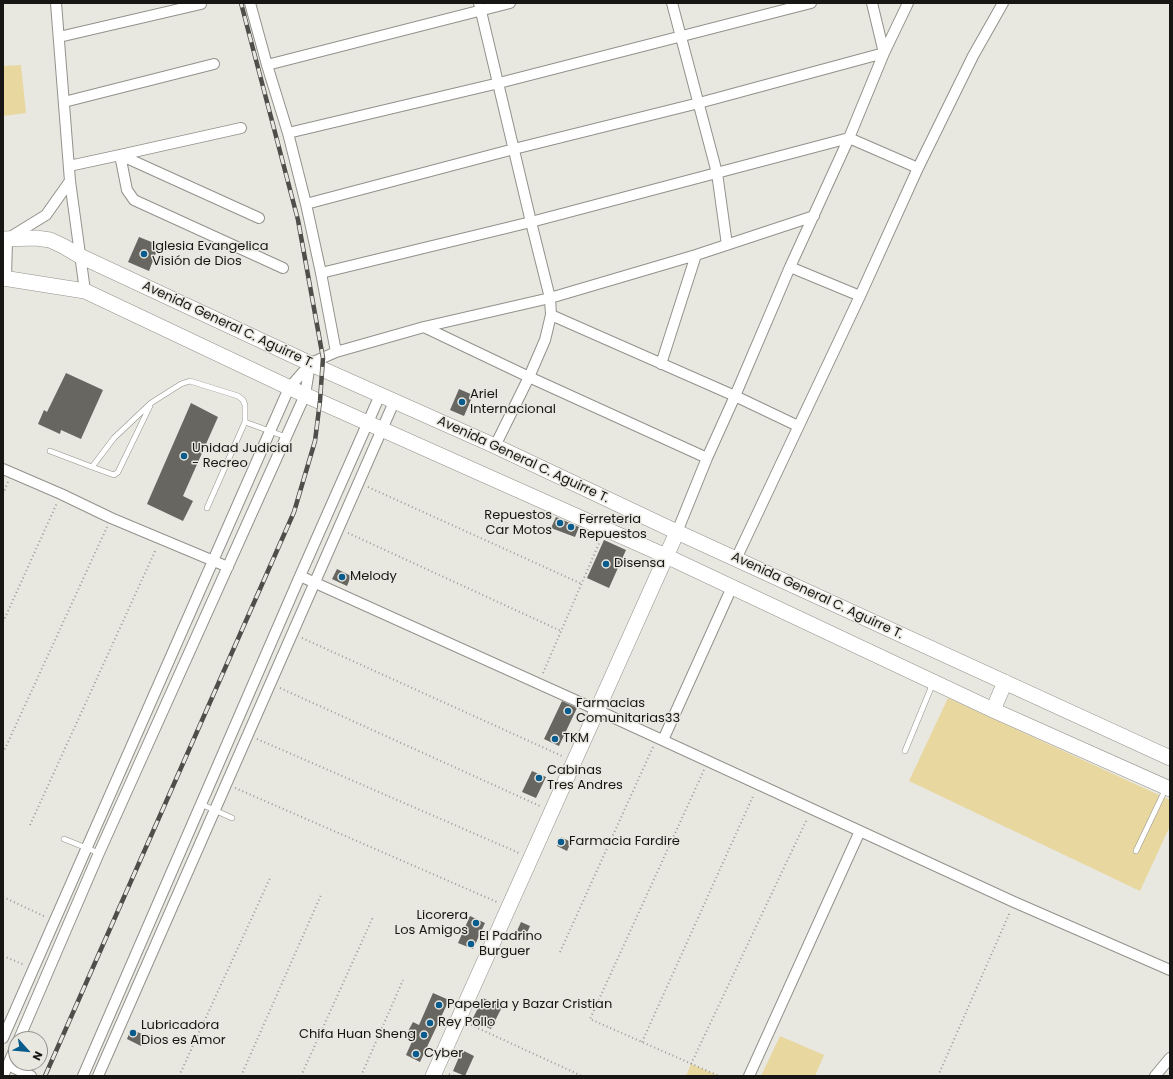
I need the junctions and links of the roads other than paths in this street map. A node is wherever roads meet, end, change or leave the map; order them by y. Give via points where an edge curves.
1 (56, 3) edge
2 (250, 3) edge
3 (510, 3) edge
4 (672, 3) edge
5 (811, 3) edge
6 (872, 3) edge
7 (908, 3) edge
8 (1003, 3) edge
9 (201, 4) edge
10 (480, 7) edge
11 (681, 36) junction
12 (59, 37) junction
13 (884, 53) junction
14 (214, 64) dead end
15 (267, 65) junction
16 (499, 83) junction
17 (64, 102) junction
18 (699, 103) junction
19 (241, 128) dead end
20 (288, 133) junction
21 (849, 138) junction
22 (514, 149) junction
23 (120, 155) junction
24 (69, 166) junction
25 (918, 168) junction
26 (717, 173) junction
27 (70, 181) junction
28 (306, 204) junction
29 (814, 216) junction
30 (259, 218) dead end
31 (531, 222) junction
32 (5, 239) edge
33 (727, 245) junction
34 (696, 255) junction
35 (80, 256) junction
36 (790, 267) junction
37 (283, 268) dead end
38 (321, 273) junction
39 (5, 278) edge
40 (85, 291) junction
41 (860, 296) junction
42 (550, 298) junction
43 (551, 315) junction
44 (424, 327) junction
45 (336, 352) junction
46 (311, 363) junction
47 (661, 364) junction
48 (529, 377) junction
49 (290, 388) junction
50 (305, 394) junction
51 (380, 395) junction
52 (735, 396) junction
53 (394, 402) junction
54 (151, 403) junction
55 (245, 422) junction
56 (368, 422) junction
57 (798, 426) junction
58 (383, 429) junction
59 (270, 431) junction
60 (286, 437) junction
61 (495, 446) junction
62 (50, 451) dead end
63 (707, 458) junction
64 (92, 467) junction
65 (3, 469) edge
66 (206, 508) dead end
67 (677, 532) junction
68 (666, 556) junction
69 (736, 558) junction
70 (213, 561) junction
71 (228, 567) junction
72 (300, 576) junction
73 (315, 582) junction
74 (732, 587) junction
75 (933, 682) junction
76 (1005, 682) junction
77 (148, 709) junction
78 (597, 710) junction
79 (993, 710) junction
80 (162, 714) junction
81 (660, 739) junction
82 (905, 751) dead end
83 (1170, 758) edge
84 (1168, 788) edge
85 (201, 804) junction
86 (214, 810) junction
87 (232, 818) dead end
88 (860, 831) junction
89 (64, 838) dead end
90 (86, 848) junction
91 (1136, 851) dead end
92 (99, 853) junction
93 (1170, 970) edge
94 (22, 1031) edge
95 (3, 1038) edge
96 (1170, 1058) edge
97 (5, 1066) edge
98 (3, 1076) edge
99 (31, 1076) edge
100 (83, 1076) edge
101 (98, 1076) edge
102 (433, 1076) edge
103 (749, 1076) edge
104 (1155, 1076) edge

1 - 12 street
2 - 15 street
3 - 10 street
4 - 11 street
5 - 11 street
6 - 13 street
7 - 13 street
8 - 25 street via 973,56
9 - 12 street
10 - 15 street
10 - 16 street
11 - 16 street
11 - 18 street
12 - 17 street
13 - 18 street
13 - 21 street
14 - 17 street
15 - 20 street
16 - 20 street
16 - 22 street
17 - 24 street
18 - 22 street
18 - 26 street
19 - 23 street
20 - 28 street
21 - 25 street
21 - 26 street
21 - 29 street
22 - 28 street
22 - 31 street
23 - 24 street
23 - 30 street
23 - 37 street via 127,190 134,200
24 - 27 street
25 - 41 street
26 - 31 street
26 - 33 street
27 - 32 street via 46,215
27 - 35 street
28 - 38 street
29 - 33 street
29 - 36 street
31 - 38 street
31 - 42 street
32 - 35 street, Avenida General C. Aguirre T. via 50,240
32 - 39 street
33 - 34 street
34 - 42 street
34 - 47 street
35 - 40 street
35 - 46 street, Avenida General C. Aguirre T.
36 - 41 street
36 - 52 street
38 - 45 street
39 - 40 street
40 - 49 street
41 - 57 street
42 - 43 street
42 - 44 street
43 - 47 street
43 - 48 street via 545,340
44 - 45 street
44 - 48 street
45 - 46 street
46 - 49 street
46 - 50 street
46 - 51 street, Avenida General C. Aguirre T.
47 - 52 street
48 - 61 street
48 - 63 street
49 - 50 street
49 - 59 street
50 - 56 street
50 - 60 street
51 - 53 street, Avenida General C. Aguirre T.
51 - 56 street
52 - 57 street
52 - 63 street
53 - 58 street
53 - 61 street, Avenida General C. Aguirre T.
54 - 55 lane via 190,381 238,396 246,404
54 - 64 lane via 114,438
54 - 64 lane via 118,472 114,475
55 - 59 lane
55 - 66 lane
56 - 58 street
56 - 72 street
57 - 69 street
58 - 68 street
58 - 73 street
59 - 60 lane
59 - 70 street
60 - 71 street
61 - 67 street, Avenida General C. Aguirre T.
62 - 64 lane
63 - 67 street
65 - 70 street
67 - 68 street
67 - 69 street, Avenida General C. Aguirre T.
68 - 74 street
68 - 78 street
69 - 76 street, Avenida General C. Aguirre T.
70 - 71 street
70 - 77 street
71 - 80 street
72 - 73 street
72 - 85 street
73 - 78 street
73 - 86 street
74 - 75 street
74 - 81 street
75 - 79 street
75 - 82 lane
76 - 79 street
76 - 83 street, Avenida General C. Aguirre T.
77 - 80 street
77 - 90 street
78 - 81 street
78 - 102 street
79 - 84 street
80 - 92 street
81 - 88 street
84 - 91 lane
85 - 86 lane
85 - 100 street
86 - 87 lane
86 - 101 street
88 - 93 street
88 - 103 street
89 - 90 lane
90 - 92 lane
90 - 95 street
92 - 94 street
96 - 104 street
97 - 98 street
97 - 99 street

